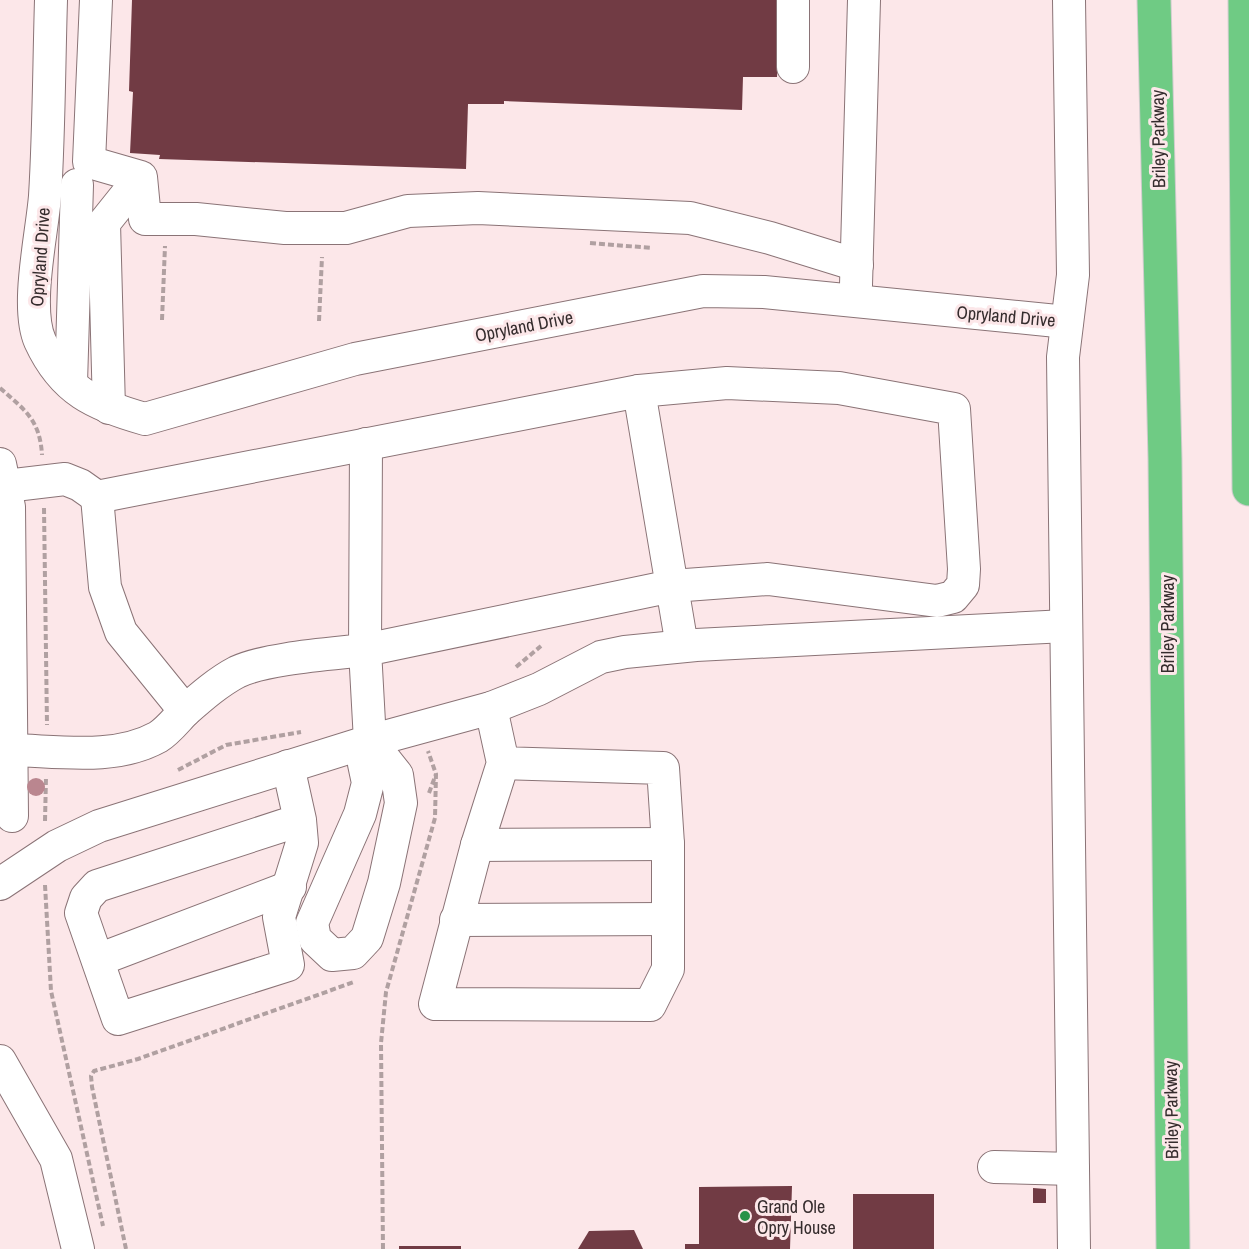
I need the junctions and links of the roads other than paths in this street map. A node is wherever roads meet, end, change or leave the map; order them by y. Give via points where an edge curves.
1 (51, 0) edge
2 (96, 0) edge
3 (792, 0) edge
4 (864, 0) edge
5 (1069, 0) edge
6 (1154, 0) edge
7 (1245, 0) edge
8 (792, 67) dead end
9 (77, 185) dead end
10 (128, 193) dead end
11 (857, 265) junction
12 (855, 301) junction
13 (1067, 322) junction
14 (71, 383) junction
15 (639, 391) junction
16 (109, 408) junction
17 (366, 444) junction
18 (3, 475) edge
19 (1249, 489) edge
20 (97, 497) junction
21 (672, 586) junction
22 (1066, 626) junction
23 (682, 646) junction
24 (365, 650) junction
25 (491, 708) junction
26 (185, 711) junction
27 (370, 741) junction
28 (11, 750) junction
29 (502, 763) junction
30 (288, 766) junction
31 (12, 816) dead end
32 (300, 820) junction
33 (668, 844) junction
34 (477, 845) junction
35 (0, 884) edge
36 (290, 887) junction
37 (666, 918) junction
38 (456, 920) junction
39 (98, 960) junction
40 (0, 1061) edge
41 (994, 1167) dead end
42 (1073, 1169) junction
43 (78, 1249) edge
44 (1074, 1249) edge
45 (1173, 1249) edge

1 - 14 lane, Opryland Drive via 45,196 34,305 39,339 57,370
2 - 11 lane via 89,162 141,177 145,219 346,228 408,211 478,208 690,218
3 - 8 lane
4 - 11 lane
5 - 13 lane, Opryland Drive via 1073,274
6 - 45 highway, Briley Parkway via 1166,459
7 - 19 highway
9 - 14 lane
10 - 16 lane via 104,223
11 - 12 lane
12 - 13 lane, Opryland Drive
12 - 16 lane, Opryland Drive via 764,292 703,291 355,359 145,419
13 - 22 lane via 1063,357
14 - 16 lane, Opryland Drive via 84,397
15 - 17 lane
15 - 21 lane
15 - 21 lane via 727,383 839,388 954,409 964,569 963,585 953,597 937,601 768,579
17 - 20 lane
17 - 24 lane
18 - 20 lane via 43,483 65,480
18 - 28 lane via 9,507
20 - 26 lane via 105,587 121,632
21 - 23 lane
21 - 24 lane
22 - 23 lane
22 - 42 lane
23 - 25 lane via 601,657
24 - 26 lane via 239,671
24 - 27 lane
25 - 27 lane
25 - 29 lane
26 - 28 lane via 160,736 134,749
27 - 27 lane via 364,764 368,783 360,814 312,923 315,939 332,956 353,953 367,938 384,883 401,803 397,775
27 - 30 lane
28 - 31 lane
29 - 33 lane via 663,768
29 - 34 lane
30 - 32 lane
30 - 35 lane via 99,826 45,854
32 - 36 lane via 302,843
32 - 39 lane via 97,886 86,898 81,913
33 - 34 lane
33 - 37 lane
34 - 38 lane
36 - 39 lane
36 - 39 lane via 279,917 288,965 118,1019
37 - 38 lane
37 - 38 lane via 668,969 650,1005 435,1004
40 - 43 lane via 56,1159
41 - 42 lane
42 - 44 lane

